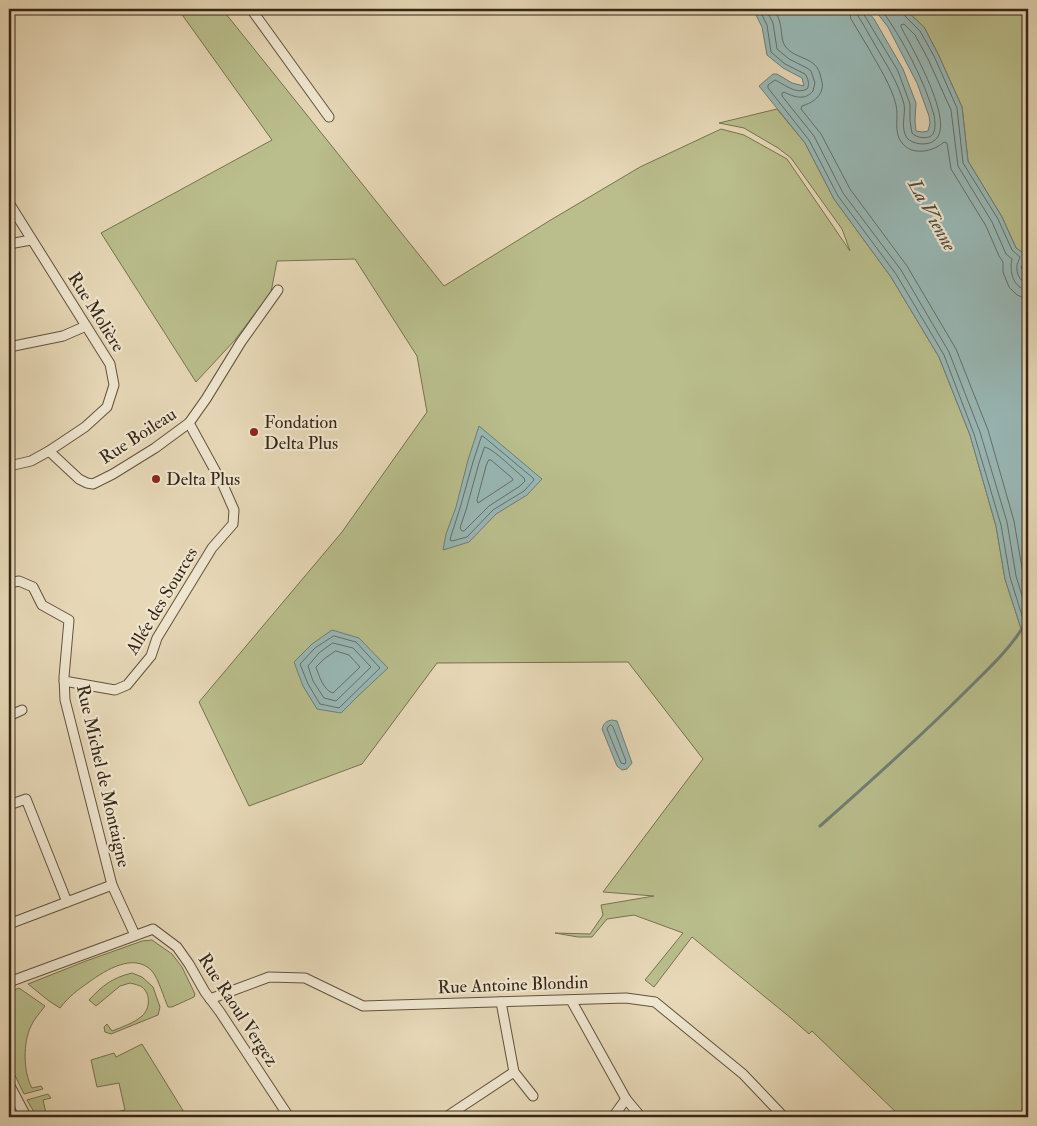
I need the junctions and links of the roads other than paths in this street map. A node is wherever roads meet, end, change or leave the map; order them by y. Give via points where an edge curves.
1 (251, 9) edge
2 (329, 117) dead end
3 (9, 203) edge
4 (31, 240) junction
5 (9, 244) edge
6 (278, 290) dead end
7 (86, 326) junction
8 (9, 347) edge
9 (189, 423) junction
10 (49, 451) junction
11 (9, 466) edge
12 (9, 583) edge
13 (64, 681) junction
14 (22, 710) dead end
15 (9, 716) edge
16 (9, 805) edge
17 (112, 885) junction
18 (68, 902) junction
19 (9, 924) edge
20 (135, 935) junction
21 (9, 982) edge
22 (210, 999) junction
23 (571, 1000) junction
24 (501, 1002) junction
25 (514, 1072) junction
26 (9, 1085) edge
27 (533, 1096) dead end
28 (626, 1099) junction
29 (450, 1116) edge
30 (26, 1117) edge
31 (289, 1117) edge
32 (613, 1117) edge
33 (641, 1117) edge
34 (784, 1117) edge

1 - 2 street
3 - 4 street, Rue Molière
4 - 5 street
4 - 7 street, Rue Molière
6 - 9 street, Rue Boileau via 240,342
7 - 8 street via 63,336
7 - 10 street, Rue Molière via 110,364 114,385 107,407 85,428
9 - 10 street, Rue Boileau via 155,448 93,484 79,479
9 - 13 street, Allée des Sources via 234,510 233,524 212,548 157,638 151,656 127,685 116,690
10 - 11 street, Rue Molière via 30,461
12 - 13 street, Rue Michel de Montaigne via 19,581 32,587 42,605 69,620
13 - 17 street, Rue Michel de Montaigne via 65,700
14 - 15 street
16 - 18 street via 26,799
17 - 18 street
17 - 20 street, Rue Michel de Montaigne
18 - 19 street
20 - 21 street
20 - 22 street, Rue Raoul Vergez via 153,929 177,947
22 - 24 street, Rue Antoine Blondin via 269,977 305,978 363,1006
22 - 31 street, Rue Raoul Vergez
23 - 24 street, Rue Antoine Blondin
23 - 28 street
23 - 34 street, Rue Antoine Blondin via 626,998 654,1002 743,1074
24 - 25 street
25 - 27 street
25 - 29 street
26 - 30 street
28 - 32 street
28 - 33 street

